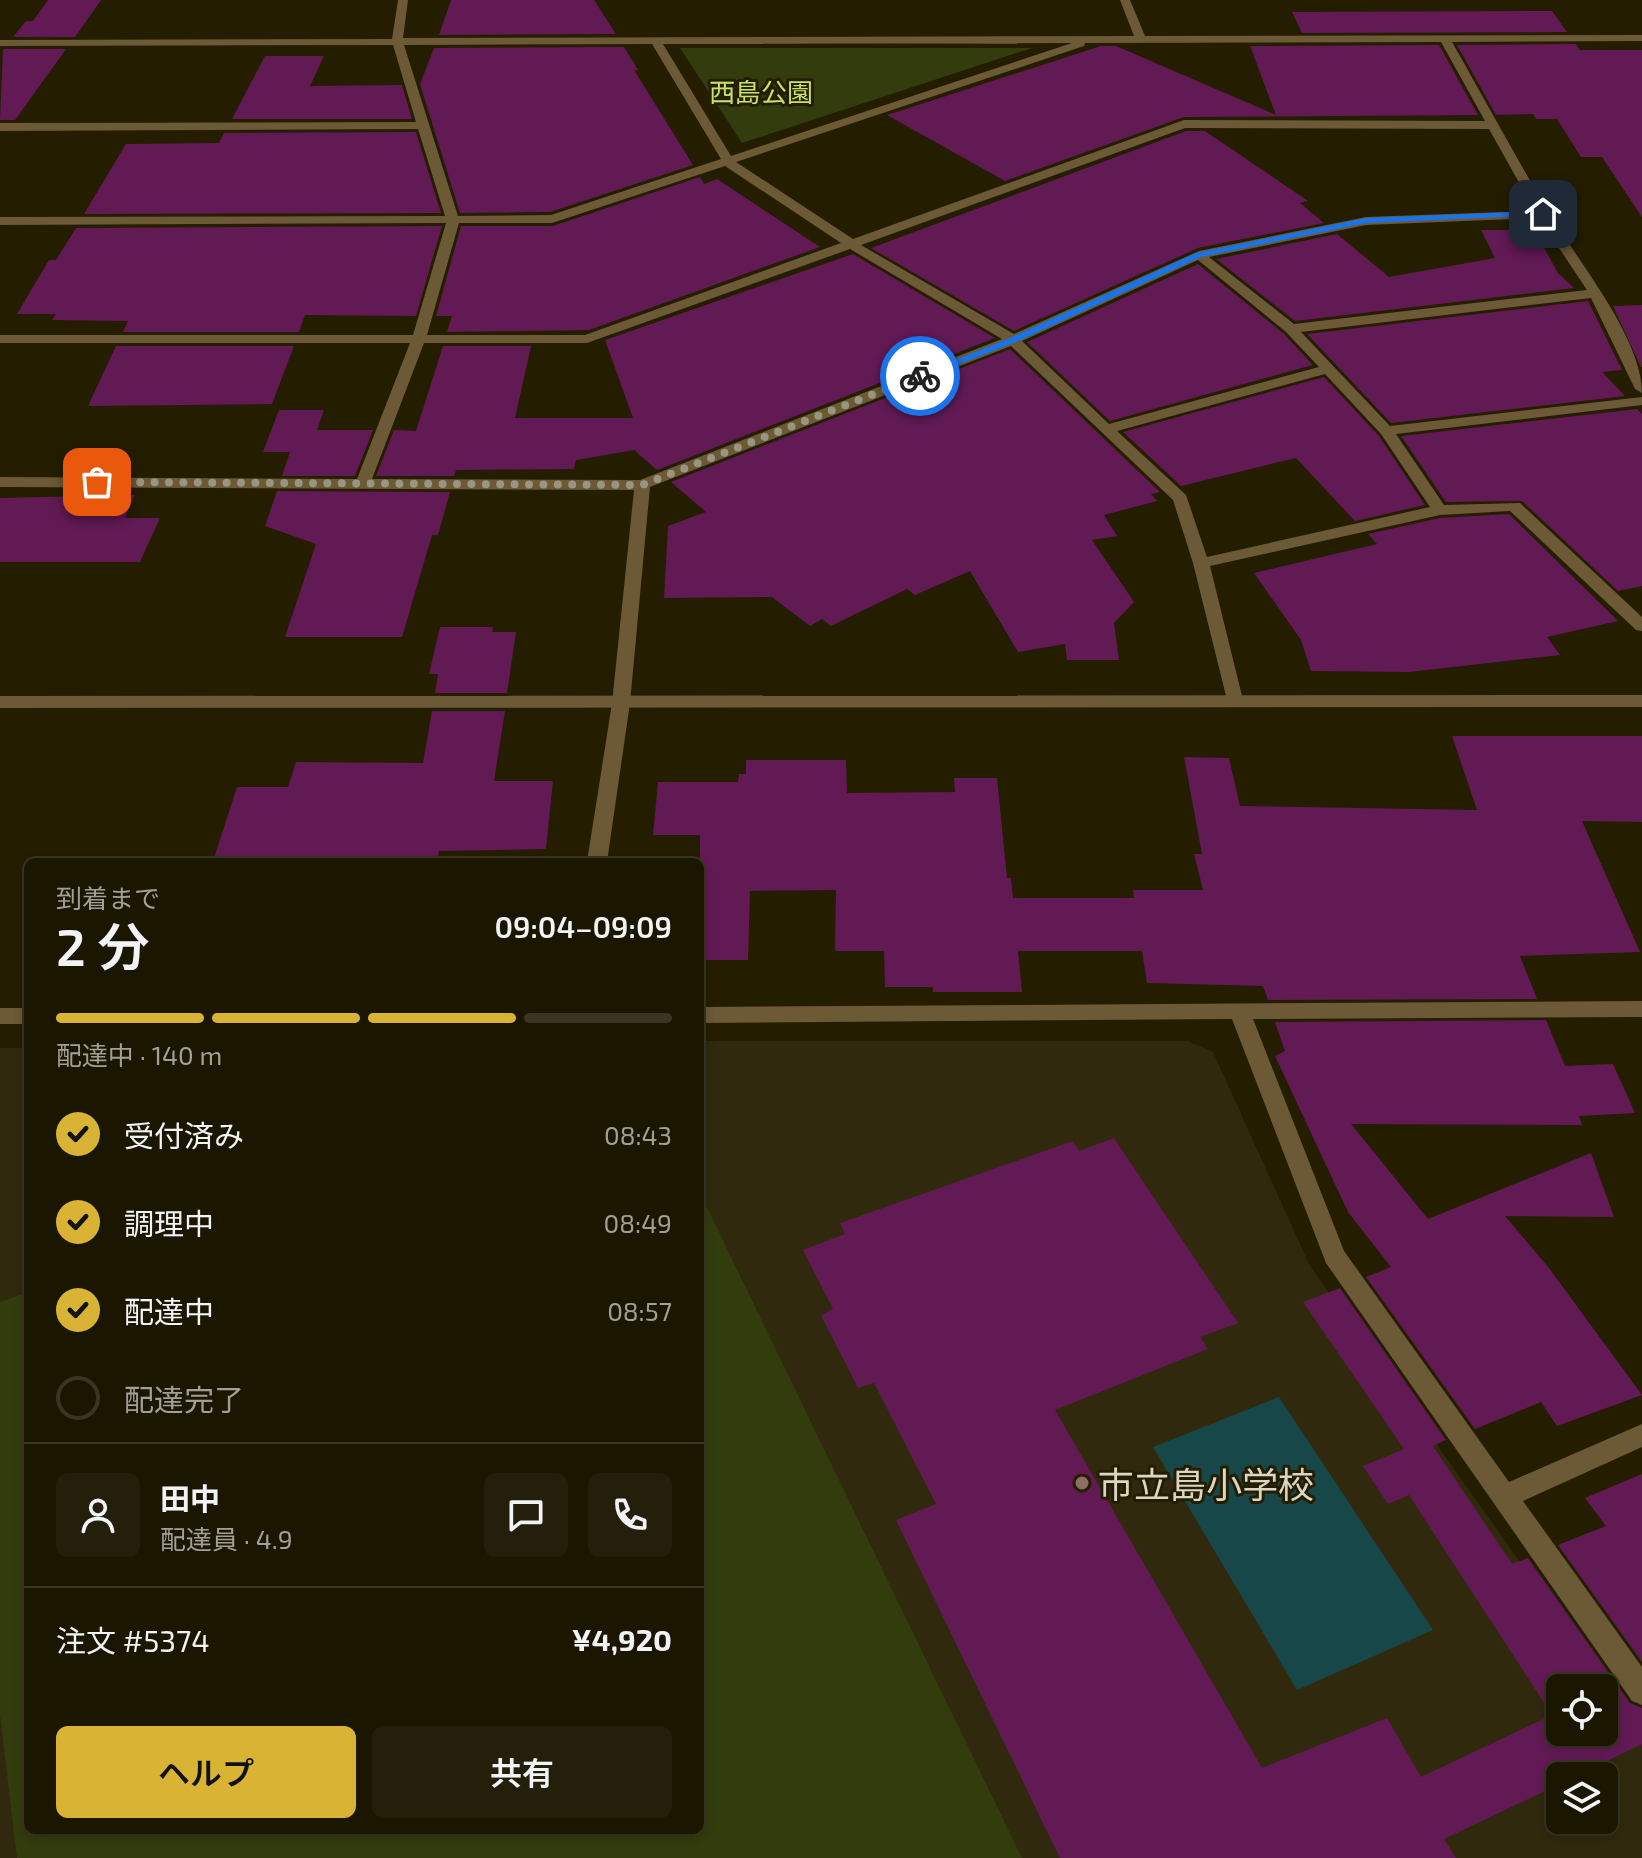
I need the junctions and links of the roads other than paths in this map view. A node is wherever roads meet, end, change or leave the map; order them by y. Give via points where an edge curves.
1 (403, 0) edge
2 (1125, 0) edge
3 (1099, 38) junction
4 (1140, 38) junction
5 (1642, 38) edge
6 (1445, 39) junction
7 (397, 40) junction
8 (0, 43) edge
9 (657, 43) junction
10 (425, 125) junction
11 (1495, 125) junction
12 (0, 127) edge
13 (729, 163) junction
14 (1543, 214) junction
15 (0, 221) edge
16 (453, 221) junction
17 (853, 245) junction
18 (1199, 255) junction
19 (1596, 293) junction
20 (1291, 329) junction
21 (419, 338) junction
22 (0, 339) edge
23 (1013, 340) junction
24 (1328, 369) junction
25 (1642, 389) edge
26 (1642, 401) edge
27 (1106, 429) junction
28 (1386, 431) junction
29 (0, 482) edge
30 (363, 483) junction
31 (642, 485) junction
32 (1440, 510) junction
33 (1201, 563) junction
34 (1642, 626) edge
35 (1234, 700) junction
36 (1642, 701) edge
37 (0, 702) edge
38 (621, 703) junction
39 (598, 858) edge
40 (1642, 1009) edge
41 (1240, 1012) junction
42 (704, 1015) edge
43 (0, 1016) edge
44 (24, 1016) edge
45 (1642, 1435) edge
46 (1505, 1497) junction
47 (1642, 1691) edge

1 - 7 street
2 - 4 street
3 - 4 street
3 - 9 street
3 - 13 street
4 - 6 street
5 - 6 street
6 - 11 street
7 - 8 street
7 - 9 street
7 - 10 street
9 - 13 street
10 - 12 street
10 - 16 street
11 - 14 street
11 - 17 street via 1184,124
13 - 16 street via 552,219
13 - 17 street
14 - 18 street via 1366,221
14 - 19 street
15 - 16 street
16 - 21 street
17 - 21 street via 587,339
17 - 23 street
18 - 20 street
18 - 23 street
19 - 20 street
19 - 25 street
20 - 24 street
21 - 22 street
21 - 30 street
23 - 27 street
23 - 31 street
24 - 27 street
24 - 28 street
26 - 28 street
27 - 33 street via 1180,498
28 - 32 street
29 - 30 street
30 - 31 street
31 - 38 street
32 - 33 street
32 - 34 street via 1514,506
33 - 35 street
35 - 36 street
35 - 38 street
37 - 38 street
38 - 39 street
40 - 41 street
41 - 42 street
41 - 46 street via 1334,1256
43 - 44 street
45 - 46 street
46 - 47 street

